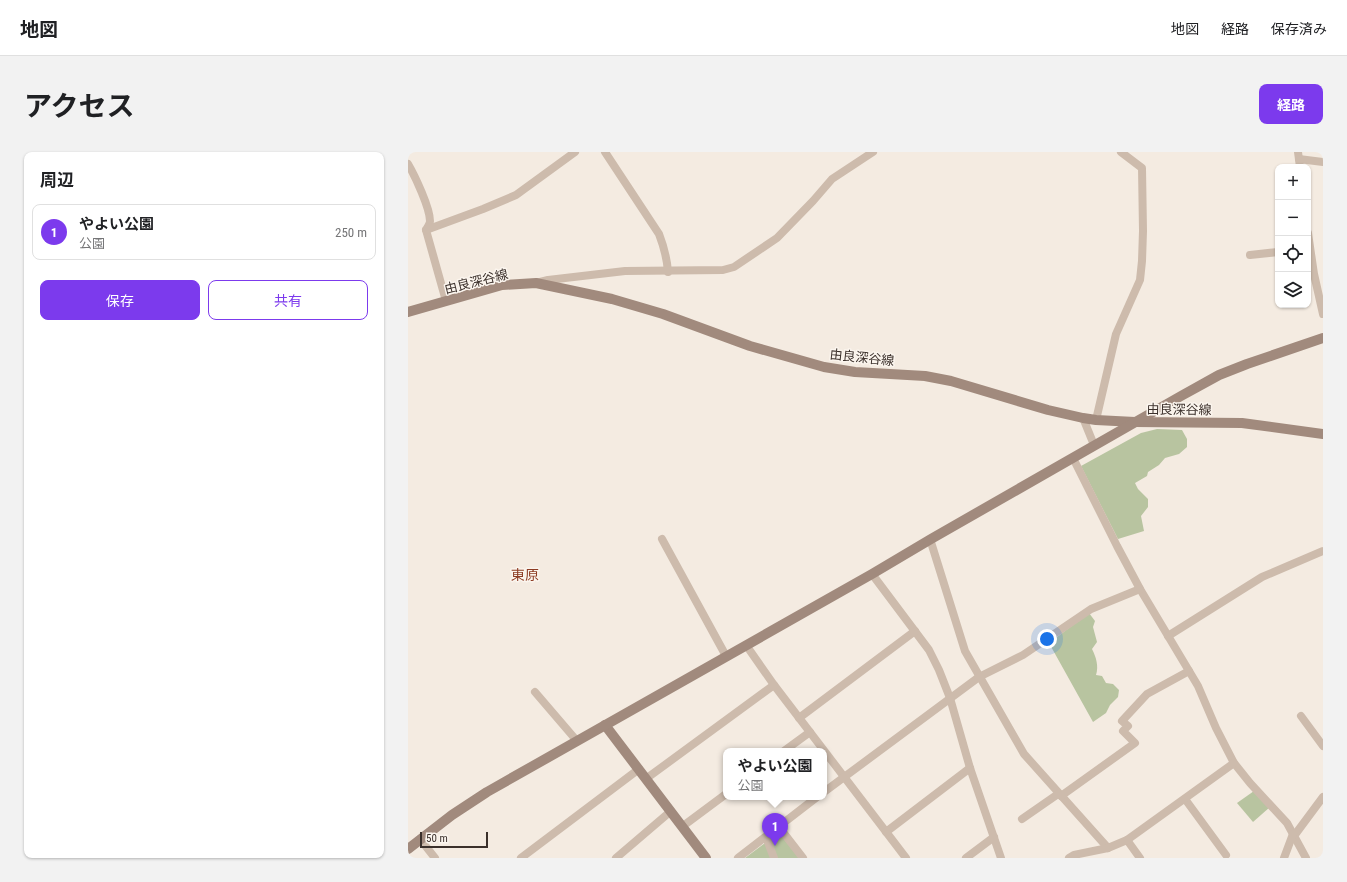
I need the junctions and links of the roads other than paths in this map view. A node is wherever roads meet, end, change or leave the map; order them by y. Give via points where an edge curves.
1 (575, 152) edge
2 (605, 152) edge
3 (872, 152) edge
4 (1121, 152) edge
5 (1299, 159) edge
6 (1323, 162) edge
7 (408, 164) edge
8 (430, 222) junction
9 (441, 225) junction
10 (426, 230) junction
11 (1275, 252) edge
12 (1250, 255) dead end
13 (1311, 258) edge
14 (668, 272) junction
15 (536, 283) junction
16 (446, 301) junction
17 (408, 312) edge
18 (1323, 314) edge
19 (1323, 338) edge
20 (1083, 418) junction
21 (1096, 420) junction
22 (1135, 422) junction
23 (1323, 434) edge
24 (1094, 445) junction
25 (1072, 458) junction
26 (662, 539) dead end
27 (930, 539) junction
28 (1323, 551) edge
29 (872, 574) junction
30 (1140, 589) junction
31 (915, 631) junction
32 (1168, 636) junction
33 (746, 645) junction
34 (726, 656) junction
35 (1189, 671) junction
36 (979, 677) junction
37 (774, 685) junction
38 (535, 692) dead end
39 (950, 698) junction
40 (1301, 716) dead end
41 (800, 718) junction
42 (605, 725) junction
43 (810, 732) junction
44 (577, 741) junction
45 (1323, 746) edge
46 (788, 748) edge
47 (822, 748) edge
48 (827, 754) edge
49 (1234, 763) junction
50 (970, 768) junction
51 (639, 769) junction
52 (844, 776) junction
53 (647, 778) junction
54 (827, 790) edge
55 (1060, 795) junction
56 (723, 796) edge
57 (1323, 797) edge
58 (1185, 798) junction
59 (813, 800) edge
60 (671, 812) junction
61 (1022, 819) dead end
62 (683, 826) junction
63 (779, 827) junction
64 (886, 832) junction
65 (1294, 835) junction
66 (766, 837) junction
67 (994, 838) junction
68 (1126, 840) junction
69 (412, 843) edge
70 (1108, 848) junction
71 (1226, 855) dead end
72 (435, 858) edge
73 (521, 858) edge
74 (616, 858) edge
75 (706, 858) edge
76 (738, 858) edge
77 (774, 858) edge
78 (803, 858) edge
79 (906, 858) edge
80 (966, 858) edge
81 (1001, 858) edge
82 (1069, 858) edge
83 (1140, 858) edge
84 (1284, 858) edge
85 (1306, 858) edge

1 - 9 street via 516,194
2 - 14 street via 659,234
3 - 14 street via 832,179 777,238 734,267 723,270
4 - 21 street via 1142,168 1142,261 1140,280 1116,334
5 - 6 street
7 - 8 street via 417,179
8 - 9 street
8 - 10 street
9 - 10 street
10 - 16 street
11 - 12 street
13 - 18 street
14 - 15 street via 625,272
15 - 16 street, 由良深谷線 via 502,285
15 - 20 street, 由良深谷線 via 612,299 663,314 750,346 824,367 855,372 925,376 951,381
16 - 17 street, 由良深谷線
19 - 22 street via 1219,375
20 - 21 street, 由良深谷線
20 - 24 street
21 - 22 street, 由良深谷線
22 - 23 street, 由良深谷線 via 1242,423
22 - 24 street
24 - 25 street
25 - 27 street
25 - 30 street
26 - 34 street
27 - 29 street
27 - 36 street via 965,651
28 - 32 street via 1262,577
29 - 31 street
29 - 33 street
30 - 32 street
30 - 36 street via 1091,609 1023,655
31 - 39 street via 929,650
31 - 41 street
32 - 35 street
33 - 34 street
33 - 37 street
34 - 42 street
35 - 49 street
35 - 55 street via 1147,694 1122,721 1128,726 1123,731 1136,743
36 - 39 street
36 - 55 street via 1024,754
37 - 41 street
37 - 53 street
38 - 44 street
39 - 50 street
39 - 52 street
40 - 45 street
41 - 43 street
42 - 44 street
42 - 51 street
43 - 46 street
43 - 47 street
44 - 69 street via 487,792
48 - 52 street
49 - 58 street
49 - 65 street
50 - 64 street
50 - 67 street
51 - 53 street
51 - 73 street
52 - 54 street
52 - 64 street
53 - 60 street
55 - 61 street
55 - 70 street
56 - 62 street
57 - 65 street
58 - 68 street
58 - 71 street
59 - 63 street
60 - 62 street
60 - 74 street
62 - 75 street
63 - 66 street
63 - 78 street
64 - 79 street
65 - 84 street
65 - 85 street
66 - 76 street
66 - 77 street
67 - 80 street
67 - 81 street
68 - 70 street
68 - 83 street
69 - 72 street
70 - 82 street

